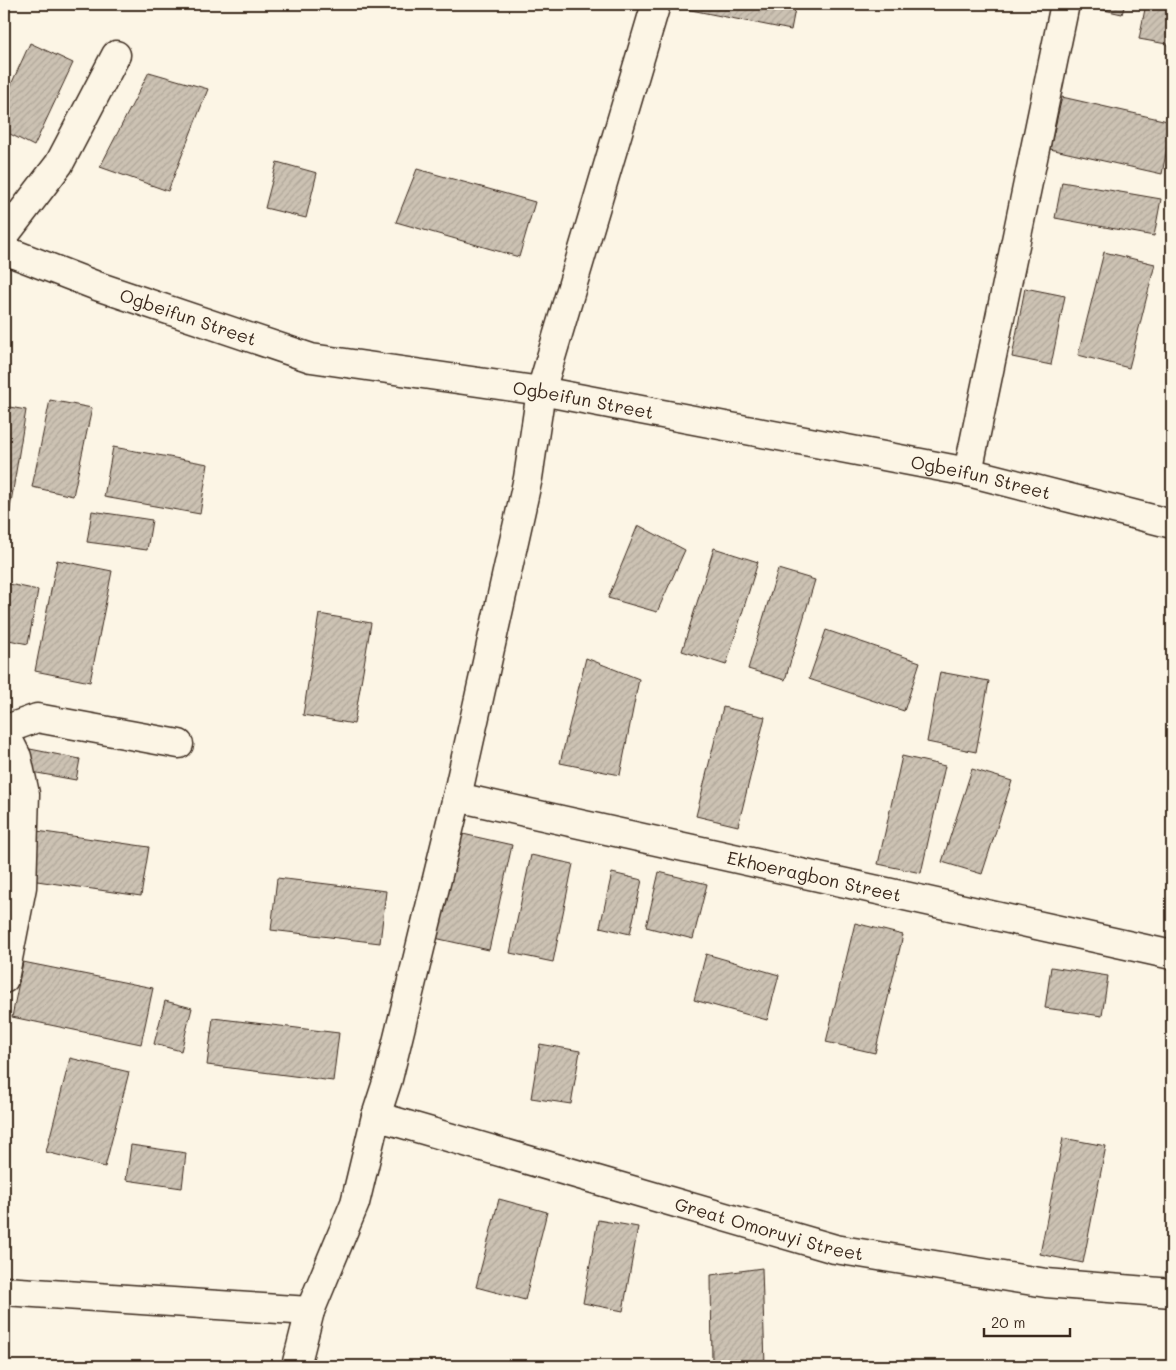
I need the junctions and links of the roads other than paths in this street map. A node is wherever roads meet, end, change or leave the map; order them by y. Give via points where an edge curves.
1 (656, 4) edge
2 (1065, 4) edge
3 (116, 55) dead end
4 (4, 236) edge
5 (4, 250) edge
6 (541, 391) junction
7 (968, 472) junction
8 (1172, 524) edge
9 (4, 731) edge
10 (179, 744) dead end
11 (458, 797) junction
12 (1172, 955) edge
13 (4, 979) edge
14 (376, 1116) junction
15 (4, 1291) edge
16 (1172, 1293) edge
17 (310, 1311) junction
18 (296, 1366) edge

1 - 6 street
2 - 7 street
3 - 4 street via 59,164
5 - 6 street, Ogbeifun Street via 97,286 311,358
6 - 7 street, Ogbeifun Street
6 - 11 street via 528,478
7 - 8 street, Ogbeifun Street
9 - 10 street via 37,718
9 - 13 street via 17,757 25,794 22,887
11 - 12 street, Ekhoeragbon Street
11 - 14 street via 388,1080
14 - 16 street, Great Omoruyi Street via 835,1249 1046,1283
14 - 17 street via 355,1203
15 - 17 street
17 - 18 street

